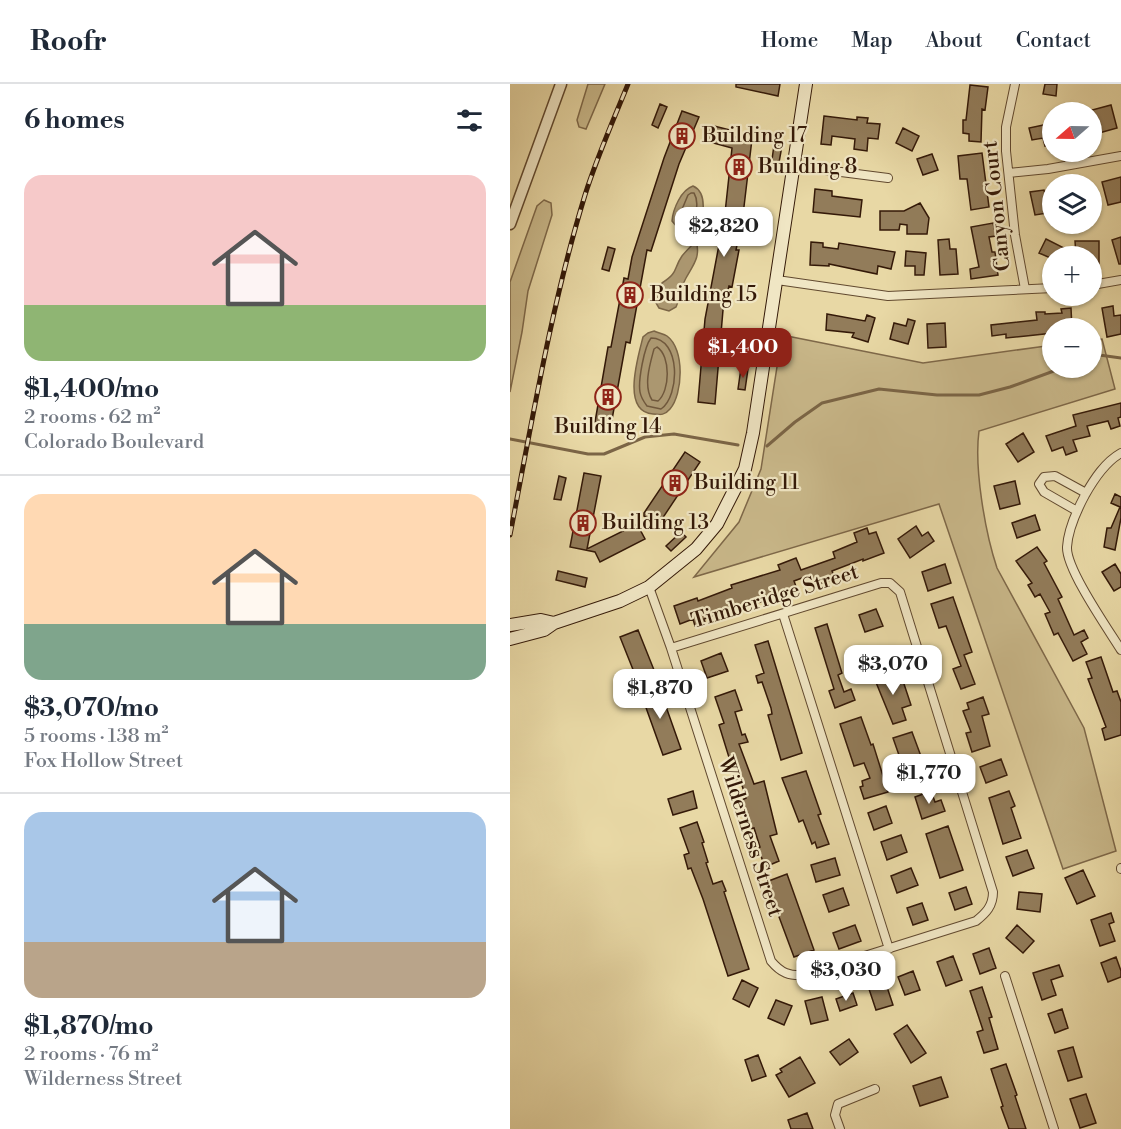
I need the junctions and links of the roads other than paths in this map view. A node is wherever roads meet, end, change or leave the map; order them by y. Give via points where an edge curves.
1 (806, 84) edge
2 (1015, 84) edge
3 (556, 86) edge
4 (1121, 156) edge
5 (794, 166) junction
6 (1009, 173) junction
7 (888, 178) dead end
8 (510, 224) edge
9 (777, 280) junction
10 (1121, 280) edge
11 (1102, 283) edge
12 (1042, 288) edge
13 (1024, 289) junction
14 (1121, 453) edge
15 (1086, 494) junction
16 (1077, 511) junction
17 (649, 587) junction
18 (783, 614) junction
19 (554, 623) junction
20 (510, 625) edge
21 (510, 639) edge
22 (671, 648) junction
23 (1121, 650) edge
24 (889, 949) junction
25 (1005, 976) dead end
26 (875, 1089) dead end
27 (840, 1129) edge
28 (1054, 1129) edge

1 - 5 main road
2 - 6 street, Canyon Court via 1006,127
3 - 8 street
4 - 6 street
5 - 7 street
5 - 9 main road
6 - 13 street, Canyon Court
9 - 13 street via 888,296
9 - 17 main road via 745,469 717,524 696,549
10 - 11 street
12 - 13 street
14 - 15 street via 1099,473
15 - 16 street
15 - 16 street via 1054,476 1044,477 1040,484 1044,492
16 - 23 street via 1067,548 1069,559
17 - 19 main road
17 - 22 street, Wilderness Street
18 - 22 street, Timberidge Street
18 - 24 street
18 - 24 street, Timberidge Street via 881,583 890,583 900,592 993,892 990,908 976,921
19 - 20 main road via 541,620
19 - 21 main road via 544,630
22 - 24 street, Wilderness Street via 771,961 787,975 804,975
25 - 28 street
26 - 27 street via 838,1104 835,1115

